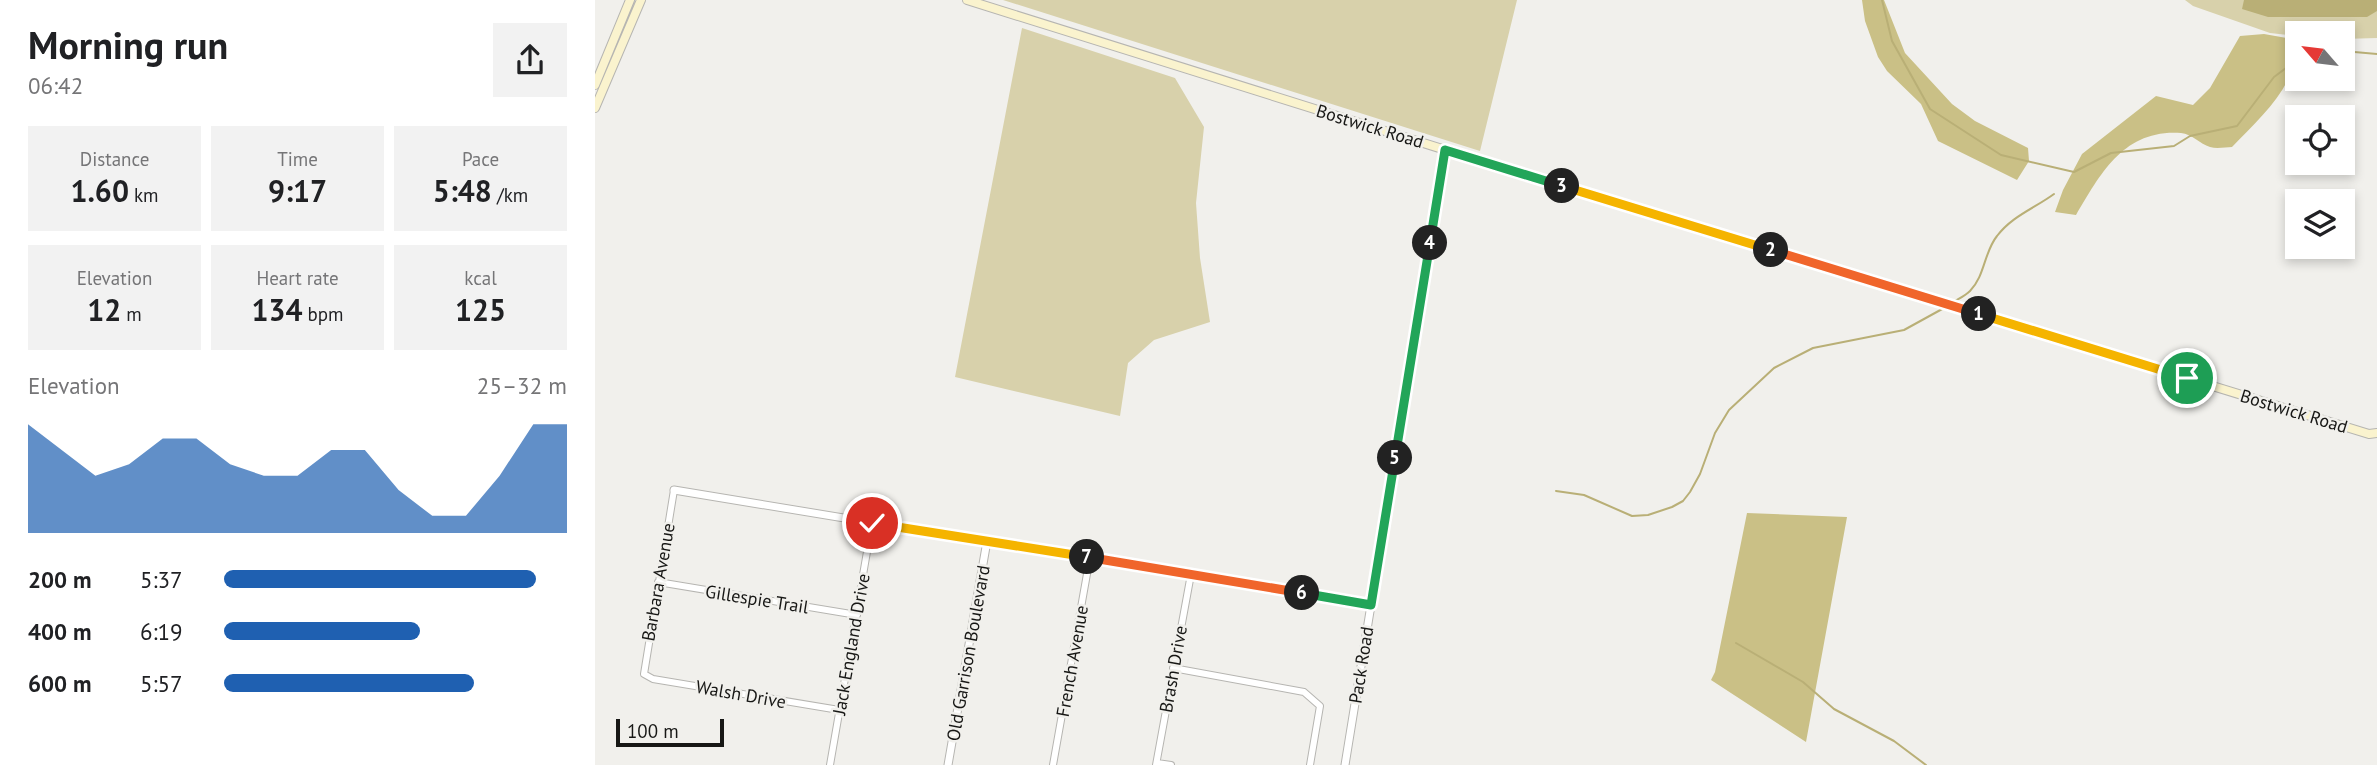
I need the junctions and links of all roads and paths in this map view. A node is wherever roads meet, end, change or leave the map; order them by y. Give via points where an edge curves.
1 (630, 0) edge
2 (641, 0) edge
3 (967, 0) edge
4 (595, 85) edge
5 (595, 108) edge
6 (1445, 150) junction
7 (2377, 433) edge
8 (674, 490) joint
9 (872, 523) junction
10 (987, 541) junction
11 (1090, 557) junction
12 (1191, 574) junction
13 (658, 582) junction
14 (1371, 605) junction
15 (857, 615) junction
16 (1173, 668) junction
17 (644, 674) joint
18 (839, 710) junction
19 (1157, 764) edge
20 (830, 765) edge
21 (949, 765) edge
22 (1053, 765) edge
23 (1171, 765) edge
24 (1310, 765) edge
25 (1345, 765) edge

1 - 4 main road
2 - 5 main road
3 - 6 main road, Bostwick Road
6 - 7 main road, Bostwick Road
6 - 14 street, Pack Road
8 - 9 street
8 - 13 street, Barbara Avenue
9 - 10 street
9 - 15 street, Jack England Drive
10 - 11 street
10 - 21 street, Old Garrison Boulevard
11 - 12 street
11 - 22 street, French Avenue
12 - 14 street
12 - 16 street, Brash Drive
13 - 15 street, Gillespie Trail
13 - 17 street, Barbara Avenue
14 - 25 street, Pack Road
15 - 18 street, Jack England Drive
16 - 19 street, Brash Drive
16 - 24 street via 1304,692 1320,706
17 - 18 street, Walsh Drive
18 - 20 street, Jack England Drive
19 - 23 street

